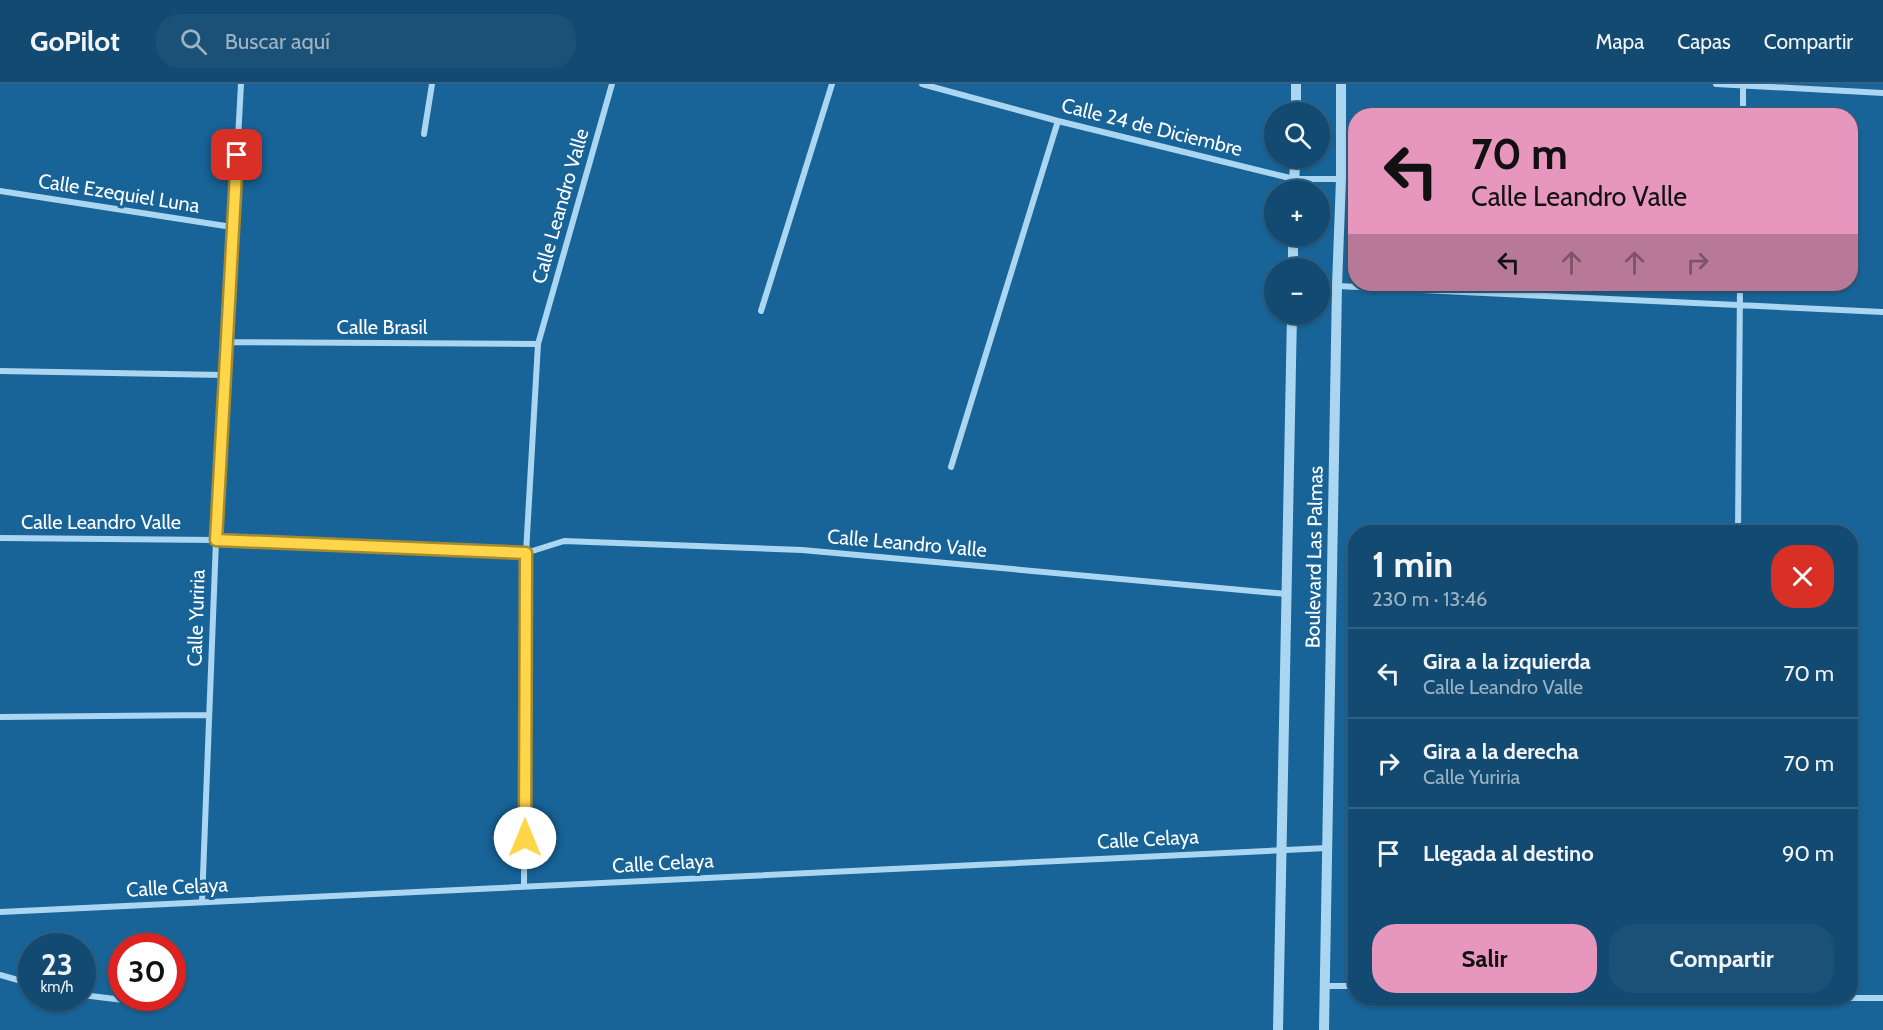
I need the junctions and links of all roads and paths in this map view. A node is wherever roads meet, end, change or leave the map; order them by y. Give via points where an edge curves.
1 (241, 84) edge
2 (432, 84) edge
3 (612, 84) edge
4 (832, 84) edge
5 (922, 84) edge
6 (1296, 84) edge
7 (1341, 84) edge
8 (1716, 84) edge
9 (1743, 85) edge
10 (1883, 93) edge
11 (1296, 102) edge
12 (1743, 108) edge
13 (1058, 120) junction
14 (424, 134) dead end
15 (1341, 179) junction
16 (1276, 180) edge
17 (1330, 180) edge
18 (0, 191) edge
19 (232, 227) junction
20 (1337, 286) junction
21 (1348, 287) edge
22 (1443, 291) edge
23 (1740, 291) edge
24 (1740, 305) junction
25 (761, 311) dead end
26 (1883, 312) edge
27 (1292, 324) edge
28 (226, 342) junction
29 (538, 344) junction
30 (0, 371) edge
31 (224, 375) junction
32 (951, 466) dead end
33 (1738, 525) edge
34 (0, 538) edge
35 (216, 540) junction
36 (526, 553) junction
37 (1287, 594) junction
38 (209, 716) junction
39 (0, 717) edge
40 (1327, 848) junction
41 (1282, 849) junction
42 (524, 886) junction
43 (202, 902) junction
44 (0, 912) edge
45 (0, 975) edge
46 (18, 980) edge
47 (1325, 986) junction
48 (1348, 986) edge
49 (1858, 998) edge
50 (1883, 998) edge
51 (1278, 1030) edge
52 (1324, 1030) edge

1 - 19 street, Calle Yuriria
2 - 14 street
3 - 29 street, Calle Leandro Valle
4 - 25 street
5 - 13 street, Calle 24 de Diciembre
6 - 11 street
7 - 15 street, Boulevard Las Palmas
8 - 9 street
9 - 10 street
9 - 12 street
13 - 16 street, Calle 24 de Diciembre
13 - 32 street
15 - 17 street, Calle 24 de Diciembre
15 - 20 street, Boulevard Las Palmas
18 - 19 street, Calle Ezequiel Luna
19 - 28 street, Calle Yuriria
20 - 21 street
20 - 40 street, Boulevard Las Palmas
22 - 24 street
23 - 24 street
24 - 26 street
24 - 33 street
27 - 37 street, Boulevard Las Palmas
28 - 29 street, Calle Brasil
28 - 31 street, Calle Yuriria
29 - 36 street, Calle Leandro Valle
30 - 31 street
31 - 35 street, Calle Yuriria
34 - 35 street, Calle Leandro Valle
35 - 36 street, Calle Leandro Valle
35 - 38 street, Calle Yuriria
36 - 37 street, Calle Leandro Valle via 564,541 802,550
36 - 42 street, Calle Leandro Valle
37 - 41 street, Boulevard Las Palmas
38 - 39 street
38 - 43 street, Calle Yuriria
40 - 41 street, Calle Celaya
40 - 47 street, Boulevard Las Palmas
41 - 42 street, Calle Celaya
41 - 51 street, Boulevard Las Palmas
42 - 43 street, Calle Celaya
43 - 44 street, Calle Celaya
45 - 46 street
47 - 48 street
47 - 52 street, Boulevard Las Palmas
49 - 50 street

